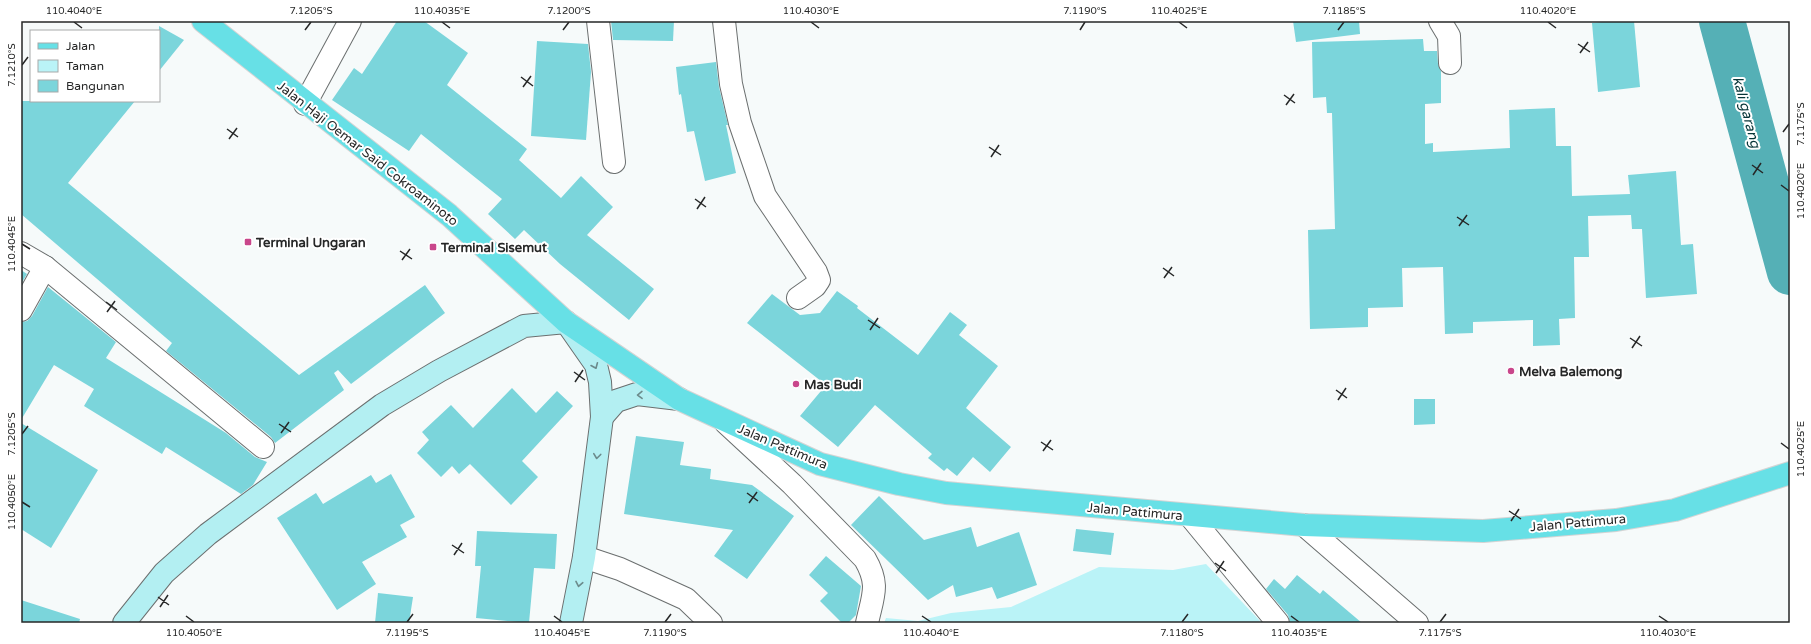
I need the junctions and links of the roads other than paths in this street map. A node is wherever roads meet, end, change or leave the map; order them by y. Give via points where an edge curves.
1 (203, 21) edge
2 (350, 21) edge
3 (598, 21) edge
4 (724, 21) edge
5 (1440, 21) edge
6 (1450, 63) dead end
7 (305, 104) junction
8 (614, 162) dead end
9 (21, 253) edge
10 (45, 267) junction
11 (798, 298) dead end
12 (21, 310) edge
13 (566, 322) junction
14 (679, 399) junction
15 (602, 417) junction
16 (724, 421) junction
17 (263, 447) dead end
18 (1790, 473) edge
19 (1190, 516) junction
20 (1304, 526) junction
21 (584, 557) junction
22 (124, 623) edge
23 (571, 623) edge
24 (711, 623) edge
25 (867, 623) edge
26 (1278, 623) edge
27 (1417, 623) edge

1 - 7 main road, Jalan Haji Oemar Said Cokroaminoto
2 - 7 street
3 - 8 street
4 - 11 street via 731,84 740,123 765,196 819,280
5 - 6 street via 1449,36
7 - 13 main road, Jalan Haji Oemar Said Cokroaminoto via 449,215
9 - 10 street
10 - 12 street
10 - 17 street
13 - 14 main road, Jalan Pattimura
13 -> 15 main road via 596,365 600,382
13 - 22 main road via 524,326 439,371 382,405 208,534 164,573
14 -> 15 main road via 638,394 616,401
14 - 16 main road, Jalan Pattimura
15 -> 21 main road
16 - 19 main road, Jalan Pattimura via 820,464 899,484 946,493
16 - 25 street via 792,484 865,559 872,571 875,584
18 - 20 main road, Jalan Pattimura via 1675,510 1601,521 1483,531
19 - 20 main road, Jalan Pattimura
19 - 26 street
20 - 27 street
21 -> 23 main road
21 - 24 street via 620,569 686,599

